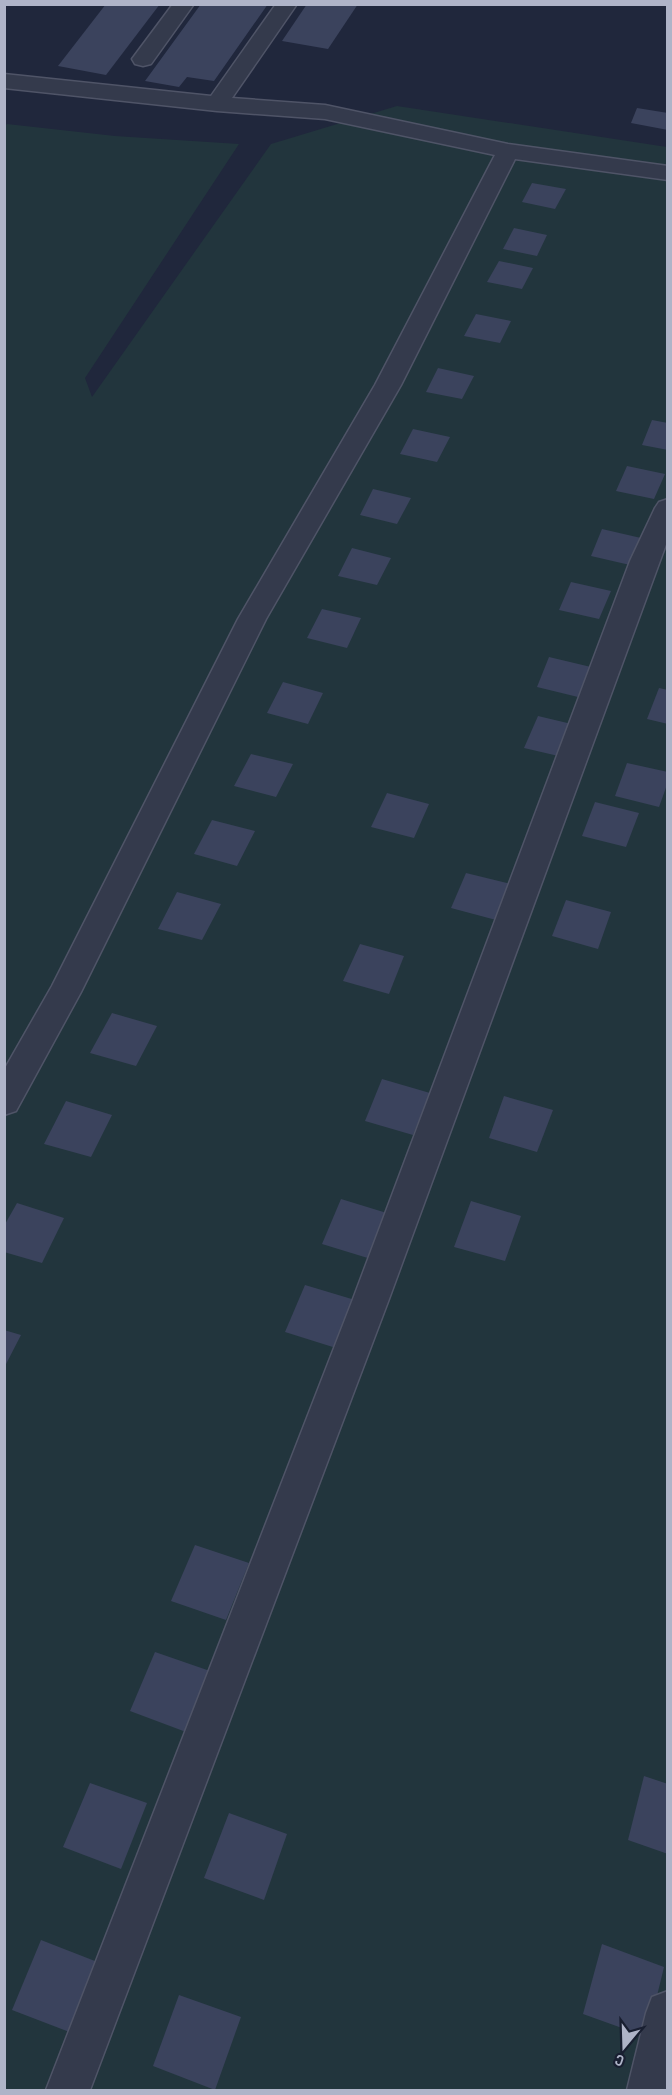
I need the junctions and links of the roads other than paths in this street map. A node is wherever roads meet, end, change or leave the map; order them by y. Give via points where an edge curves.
1 (184, 4) edge
2 (287, 4) edge
3 (143, 59) dead end
4 (4, 81) edge
5 (217, 104) junction
6 (508, 151) junction
7 (668, 173) edge
8 (668, 508) edge
9 (4, 1101) edge
10 (668, 2013) edge
11 (68, 2091) edge
12 (649, 2091) edge

1 - 3 lane
2 - 5 lane
4 - 5 lane
5 - 6 lane via 325,112
6 - 7 lane
6 - 9 lane via 388,385 252,619 65,992
8 - 11 lane via 640,573 371,1299
10 - 12 lane

